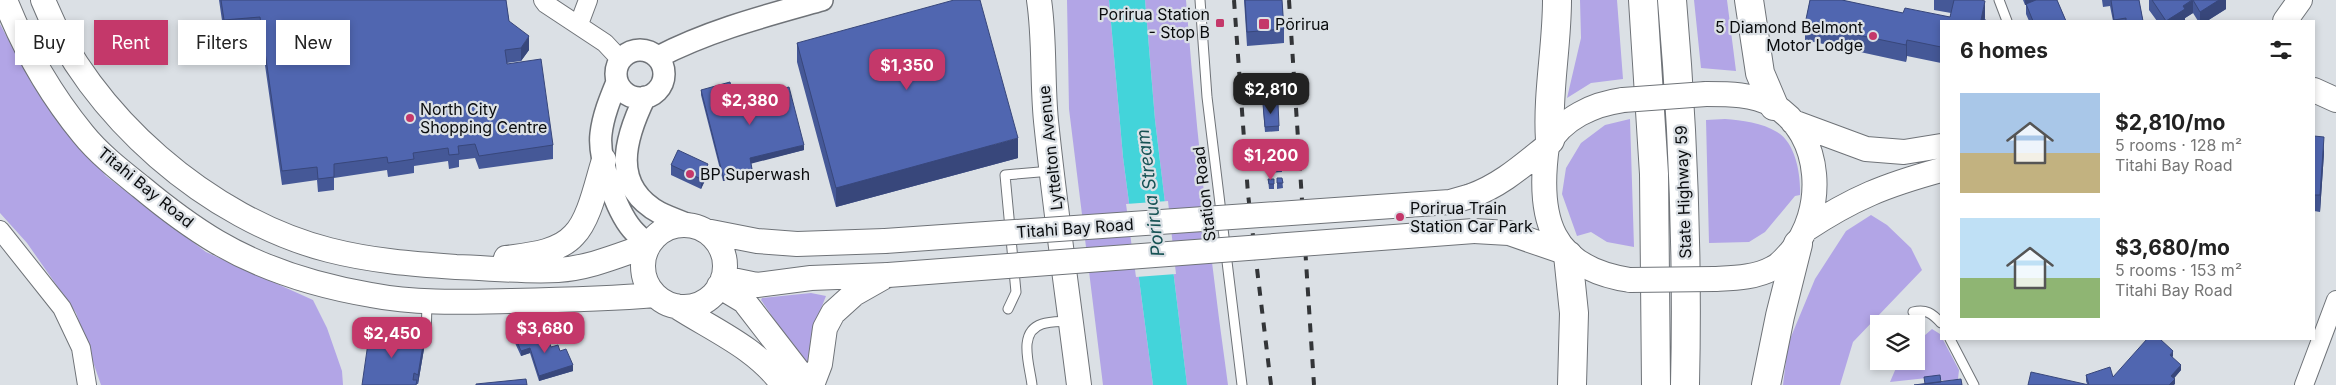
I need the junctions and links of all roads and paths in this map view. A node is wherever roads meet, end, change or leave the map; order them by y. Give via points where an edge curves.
1 (5, 0) edge
2 (43, 0) edge
3 (543, 0) edge
4 (588, 0) edge
5 (822, 0) edge
6 (1039, 0) edge
7 (1200, 0) edge
8 (1557, 0) edge
9 (1643, 0) edge
10 (1672, 0) edge
11 (1749, 0) edge
12 (1999, 0) edge
13 (2300, 0) edge
14 (2007, 20) edge
15 (2285, 20) edge
16 (578, 24) junction
17 (658, 57) junction
18 (620, 59) junction
19 (617, 82) junction
20 (2315, 90) edge
21 (645, 97) junction
22 (2336, 100) edge
23 (1783, 114) junction
24 (1549, 143) junction
25 (1940, 146) edge
26 (604, 160) junction
27 (1051, 170) junction
28 (1940, 170) edge
29 (699, 229) junction
30 (0, 230) edge
31 (1802, 237) junction
32 (649, 245) junction
33 (1566, 254) junction
34 (447, 266) junction
35 (888, 275) junction
36 (721, 282) junction
37 (2336, 300) edge
38 (427, 301) junction
39 (666, 301) junction
40 (1008, 308) dead end
41 (1913, 312) dead end
42 (1071, 321) junction
43 (1940, 322) edge
44 (1951, 340) edge
45 (426, 341) edge
46 (87, 385) edge
47 (783, 385) edge
48 (810, 385) edge
49 (1032, 385) edge
50 (1079, 385) edge
51 (1242, 385) edge
52 (1572, 385) edge
53 (1656, 385) edge
54 (1685, 385) edge
55 (1766, 385) edge
56 (1974, 385) edge
57 (2304, 385) edge

1 - 38 main road, Titahi Bay Road via 17,31 44,78 84,135 176,216 217,242 264,265 320,284 372,296
2 - 34 main road, Titahi Bay Road via 74,59 111,112 197,187 235,211 278,232 327,250 378,261
3 - 16 street
4 - 16 street
5 - 17 street via 728,26
6 - 27 main road, Lyttelton Avenue
7 - 51 lane, Station Road via 1207,97
8 - 24 main road
9 - 53 main road, State Highway 59 via 1654,174
10 - 54 main road, State Highway 59 via 1685,188
11 - 23 main road via 1760,73
12 - 14 lane
13 - 15 main road
16 - 18 street via 605,43
17 - 18 street via 638,49
17 - 21 street via 664,77 657,90
18 - 19 street via 616,66
19 - 21 street via 625,93
19 - 26 street via 607,104 601,135
20 - 22 main road
21 - 29 street via 627,142 625,165 631,182 640,198 659,213
23 - 24 main road, Titahi Bay Road, bridge via 1744,96 1706,94 1624,100 1592,107 1564,126
23 - 25 main road, Titahi Bay Road via 1866,149 1904,152
23 - 31 main road via 1806,142 1812,158 1814,196
24 - 29 main road, Titahi Bay Road, bridge via 1492,188 1450,202 886,241 797,244 757,241
24 - 33 main road via 1543,199
26 - 32 street via 618,207 632,229
26 - 34 main road via 584,221 574,236 556,247 534,254
27 - 40 lane via 1004,175 1016,292
27 - 42 main road, Lyttelton Avenue
28 - 31 main road via 1867,193
29 - 32 main road via 680,225 668,228
29 - 36 main road via 720,247 725,268
30 - 46 street via 62,308 81,348
31 - 33 main road, Titahi Bay Road, bridge via 1776,268 1746,277 1630,280 1598,272
31 - 55 main road via 1780,316
32 - 34 main road, Titahi Bay Road via 600,262 558,270
32 - 39 main road via 644,254 644,271 649,287
33 - 35 main road, Titahi Bay Road, bridge via 1516,235 1474,231
33 - 52 main road via 1574,313
35 - 36 main road, Titahi Bay Road via 811,278 757,285
35 - 48 main road via 854,294 833,312 825,328 820,364
36 - 39 main road via 712,296 701,303 689,306
36 - 48 main road via 744,301
37 - 57 street
38 - 39 main road, Titahi Bay Road
38 - 45 lane
39 - 47 main road via 748,350 767,365
41 - 43 lane via 1923,310
42 - 49 lane via 1041,324 1030,334 1026,341
42 - 50 main road, Lyttelton Avenue
44 - 56 lane

